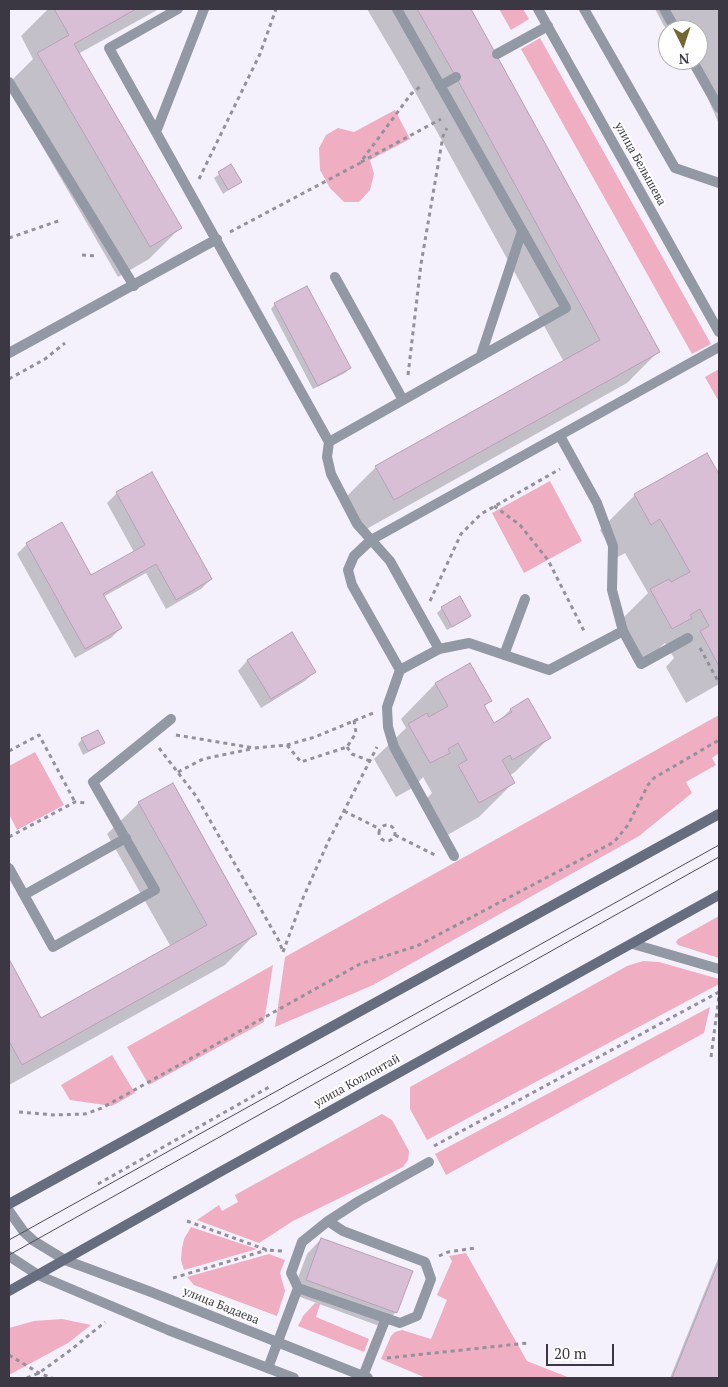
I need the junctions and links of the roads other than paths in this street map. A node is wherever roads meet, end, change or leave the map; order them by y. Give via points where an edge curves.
1 (178, 9) edge
2 (204, 9) edge
3 (397, 9) edge
4 (538, 9) edge
5 (584, 9) edge
6 (664, 9) edge
7 (670, 20) edge
8 (548, 26) junction
9 (497, 54) dead end
10 (698, 70) edge
11 (456, 77) dead end
12 (9, 82) edge
13 (440, 86) junction
14 (719, 108) edge
15 (156, 132) junction
16 (719, 183) edge
17 (522, 231) junction
18 (216, 239) junction
19 (335, 277) dead end
20 (134, 286) junction
21 (719, 332) edge
22 (719, 347) edge
23 (9, 353) edge
24 (481, 355) junction
25 (403, 400) junction
26 (560, 436) junction
27 (330, 442) junction
28 (371, 540) junction
29 (525, 599) dead end
30 (622, 630) junction
31 (688, 638) dead end
32 (439, 649) junction
33 (504, 655) junction
34 (400, 670) junction
35 (170, 719) dead end
36 (719, 814) edge
37 (126, 838) junction
38 (454, 856) dead end
39 (9, 868) edge
40 (24, 895) junction
41 (719, 895) edge
42 (633, 944) junction
43 (719, 969) edge
44 (429, 1162) dead end
45 (9, 1204) edge
46 (9, 1211) edge
47 (328, 1221) junction
48 (9, 1256) edge
49 (65, 1260) junction
50 (38, 1275) junction
51 (298, 1288) junction
52 (9, 1291) edge
53 (386, 1318) junction
54 (278, 1342) junction
55 (268, 1368) junction
56 (365, 1377) edge
57 (294, 1378) edge

1 - 15 street via 110,48
2 - 15 street
3 - 13 street
4 - 8 street, улица Белышева
5 - 16 street via 674,168
6 - 7 street
8 - 9 street
8 - 21 street, улица Белышева
10 - 14 street
11 - 13 street
12 - 20 street
13 - 17 street
15 - 18 street
17 - 24 street
17 - 24 street via 566,308
18 - 20 street
18 - 27 street
19 - 25 street
20 - 23 street
22 - 26 street
24 - 25 street
25 - 27 street
26 - 28 street
26 - 30 street via 596,503 613,546 612,590
27 - 28 street via 327,458 331,474 357,524
28 - 32 street via 390,561
28 - 34 street via 354,556 348,570 352,585
29 - 33 street
30 - 31 street via 641,664
30 - 33 street via 549,670
32 - 33 street via 469,643
32 - 34 street
34 - 38 street via 387,707 388,727 394,747
35 - 37 street via 93,782
36 - 45 main road
37 - 40 street
37 - 40 street via 155,890 52,947
39 - 40 street
41 - 42 main road, улица Коллонтай
42 - 43 street
42 - 49 main road, улица Коллонтай
44 - 47 street
46 - 49 street, улица Бадаева via 34,1241
47 - 51 street via 302,1242 291,1274
47 - 53 street via 425,1262 430,1279 416,1316 400,1324
48 - 50 street
49 - 50 main road, улица Коллонтай
49 - 54 street, улица Бадаева
50 - 52 main road, улица Коллонтай
50 - 55 street
51 - 53 street
51 - 54 street
53 - 56 street
54 - 55 street
54 - 56 street, улица Бадаева
55 - 57 street

